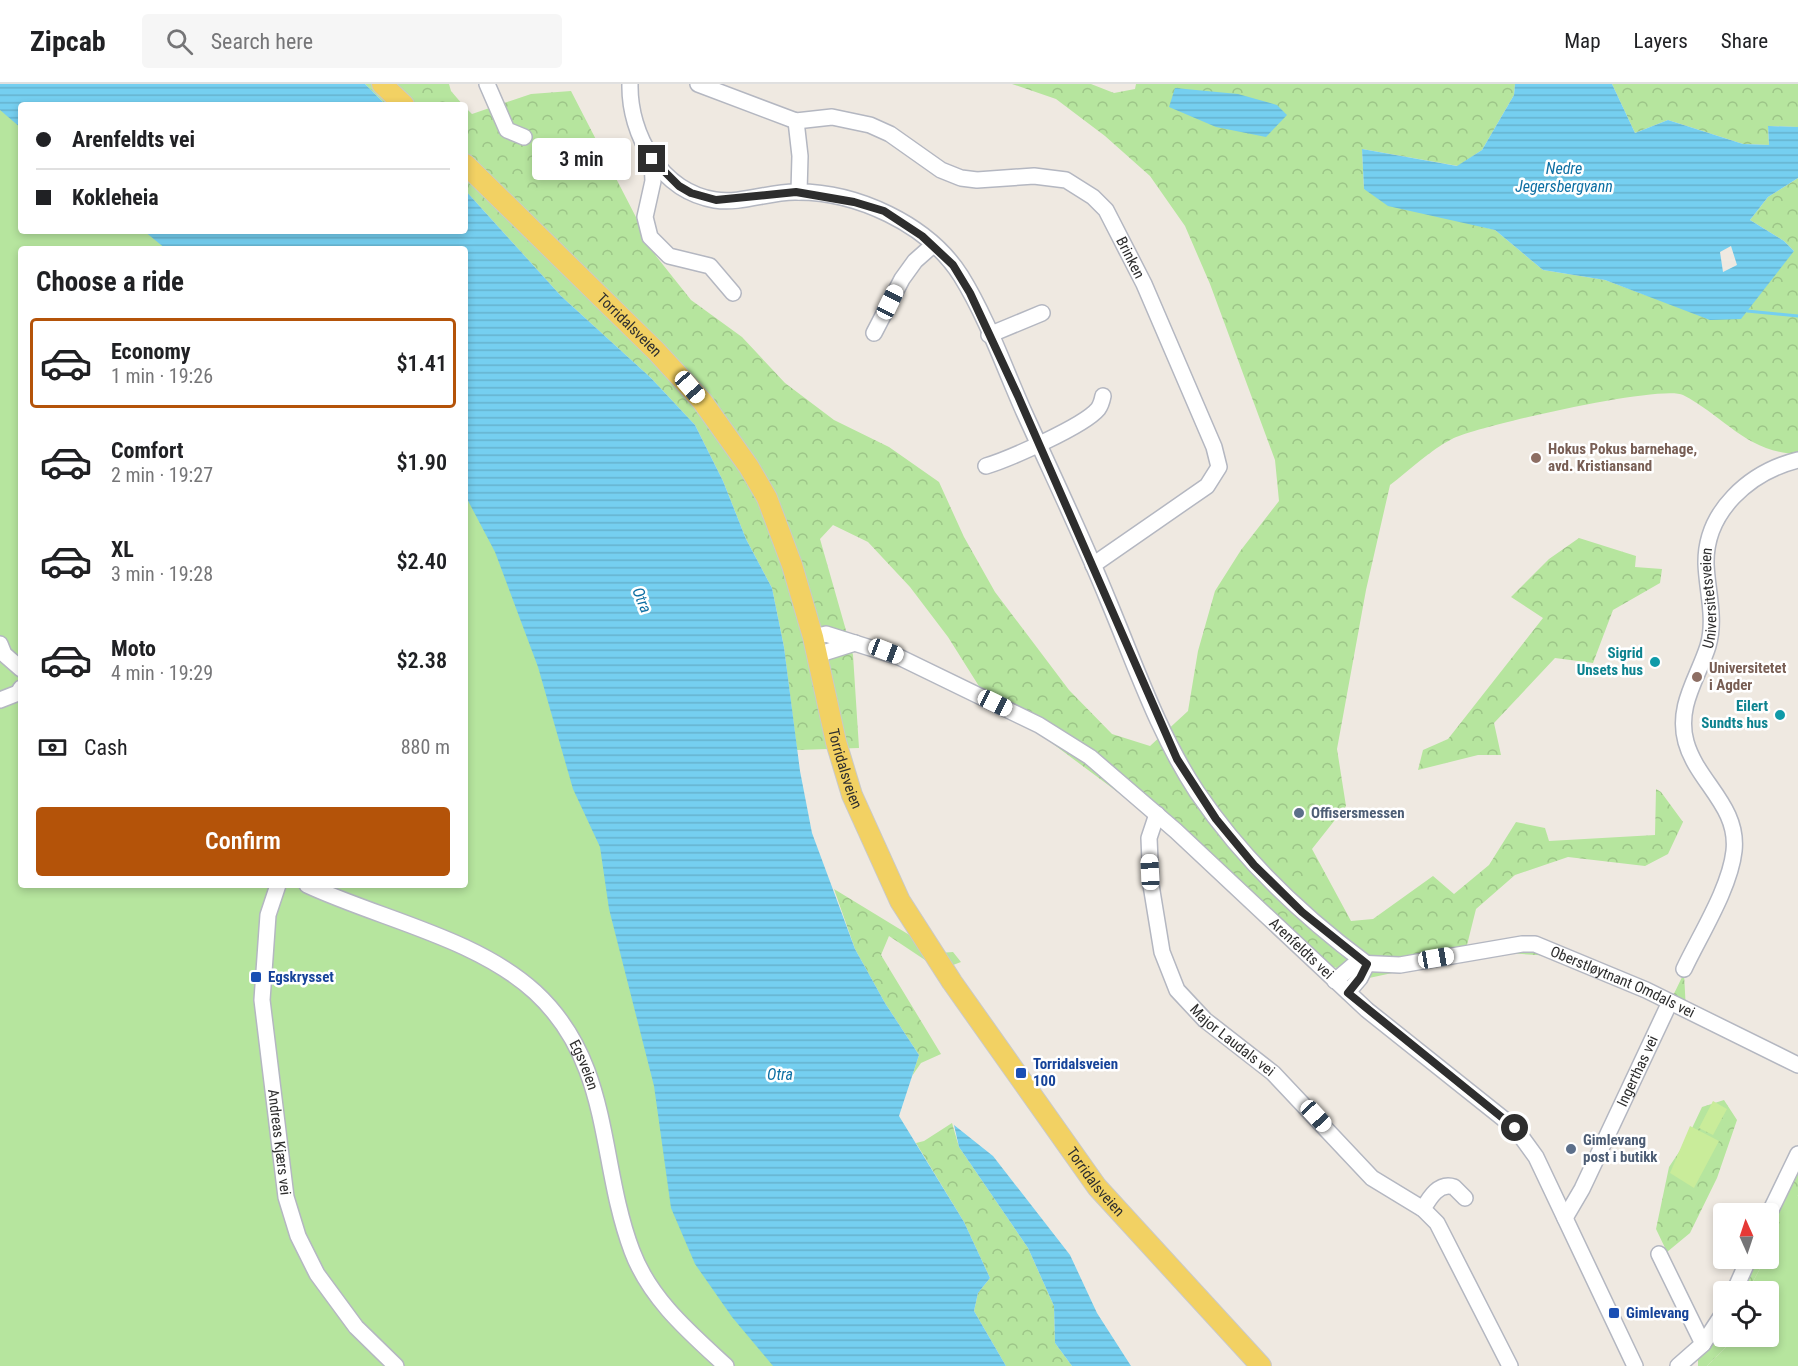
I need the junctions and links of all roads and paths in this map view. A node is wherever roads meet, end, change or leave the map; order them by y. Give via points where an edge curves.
1 (382, 84) edge
2 (487, 84) edge
3 (630, 84) edge
4 (698, 84) edge
5 (401, 102) edge
6 (796, 121) junction
7 (524, 137) dead end
8 (652, 159) junction
9 (468, 167) edge
10 (799, 192) junction
11 (933, 245) junction
12 (733, 293) dead end
13 (1042, 313) dead end
14 (874, 333) dead end
15 (989, 335) junction
16 (1103, 396) dead end
17 (1038, 443) junction
18 (1798, 460) edge
19 (986, 466) dead end
20 (1093, 566) junction
21 (0, 644) edge
22 (815, 646) junction
23 (18, 666) edge
24 (18, 693) edge
25 (0, 700) edge
26 (1157, 814) junction
27 (277, 888) edge
28 (315, 888) edge
29 (1367, 964) junction
30 (1684, 969) dead end
31 (1335, 981) junction
32 (1348, 993) junction
33 (1670, 1002) junction
34 (1798, 1065) edge
35 (1798, 1154) edge
36 (1588, 1174) junction
37 (1465, 1198) dead end
38 (1556, 1200) junction
39 (1774, 1203) edge
40 (1423, 1209) junction
41 (1565, 1218) junction
42 (1659, 1254) dead end
43 (1713, 1329) edge
44 (1703, 1344) junction
45 (396, 1366) edge
46 (726, 1366) edge
47 (1261, 1366) edge
48 (1510, 1366) edge
49 (1635, 1366) edge
50 (1678, 1366) edge

1 - 5 main road
2 - 7 street via 507,130
3 - 8 street via 635,122
4 - 6 street, Brinken
6 - 10 street
6 - 20 street, Brinken via 832,117 870,125 890,134 941,170 961,178 1034,176 1066,180 1093,197 1112,219 1160,320 1219,466 1207,486
8 - 10 street via 679,186 716,200
8 - 12 street via 653,181 645,218 650,237 669,256 710,266
9 - 22 main road, Torridalsveien via 656,351 711,413 767,498 792,565
10 - 11 street via 884,211
11 - 14 street via 902,279
11 - 15 street via 960,275
13 - 15 street
15 - 17 street
16 - 17 street via 1098,409 1085,421
17 - 19 street
17 - 20 street
18 - 30 street, Universitetsveien via 1770,469 1734,495 1718,517 1708,543 1711,633 1686,703 1683,732 1694,762 1726,809 1733,829 1734,851 1723,888
20 - 29 street via 1164,732 1196,790 1233,842 1283,895
21 - 23 street via 4,654
22 - 26 street, Arenfeldts vei via 872,646 1039,725 1090,757
22 - 47 main road, Torridalsveien via 852,795 908,915 1097,1186
24 - 25 street
26 - 31 street, Arenfeldts vei
26 - 40 street, Major Laudals vei via 1149,838 1151,885 1162,952 1177,990 1205,1020 1273,1073 1372,1178
27 - 45 street, Andreas Kjærs vei via 268,915 262,1000 286,1197 316,1274 356,1327
28 - 46 street, Egsveien via 481,954 536,993 564,1025 583,1057 595,1090 633,1253 657,1297
29 - 31 street, Oberstløytnant Omdals vei via 1356,963
29 - 32 street
29 - 33 street, Oberstløytnant Omdals vei via 1400,964 1535,944
31 - 32 street, Arenfeldts vei
32 - 38 street, Arenfeldts vei via 1520,1132
33 - 34 street, Oberstløytnant Omdals vei
33 - 36 street, Ingerthas vei
35 - 39 street
36 - 38 street, Ingerthas vei
36 - 41 street, Ingerthas vei
37 - 40 street via 1454,1186 1443,1186
38 - 41 street, Arenfeldts vei
40 - 48 street, Major Laudals vei via 1442,1230
41 - 49 street, Arenfeldts vei
42 - 44 street
43 - 44 street
44 - 50 street

